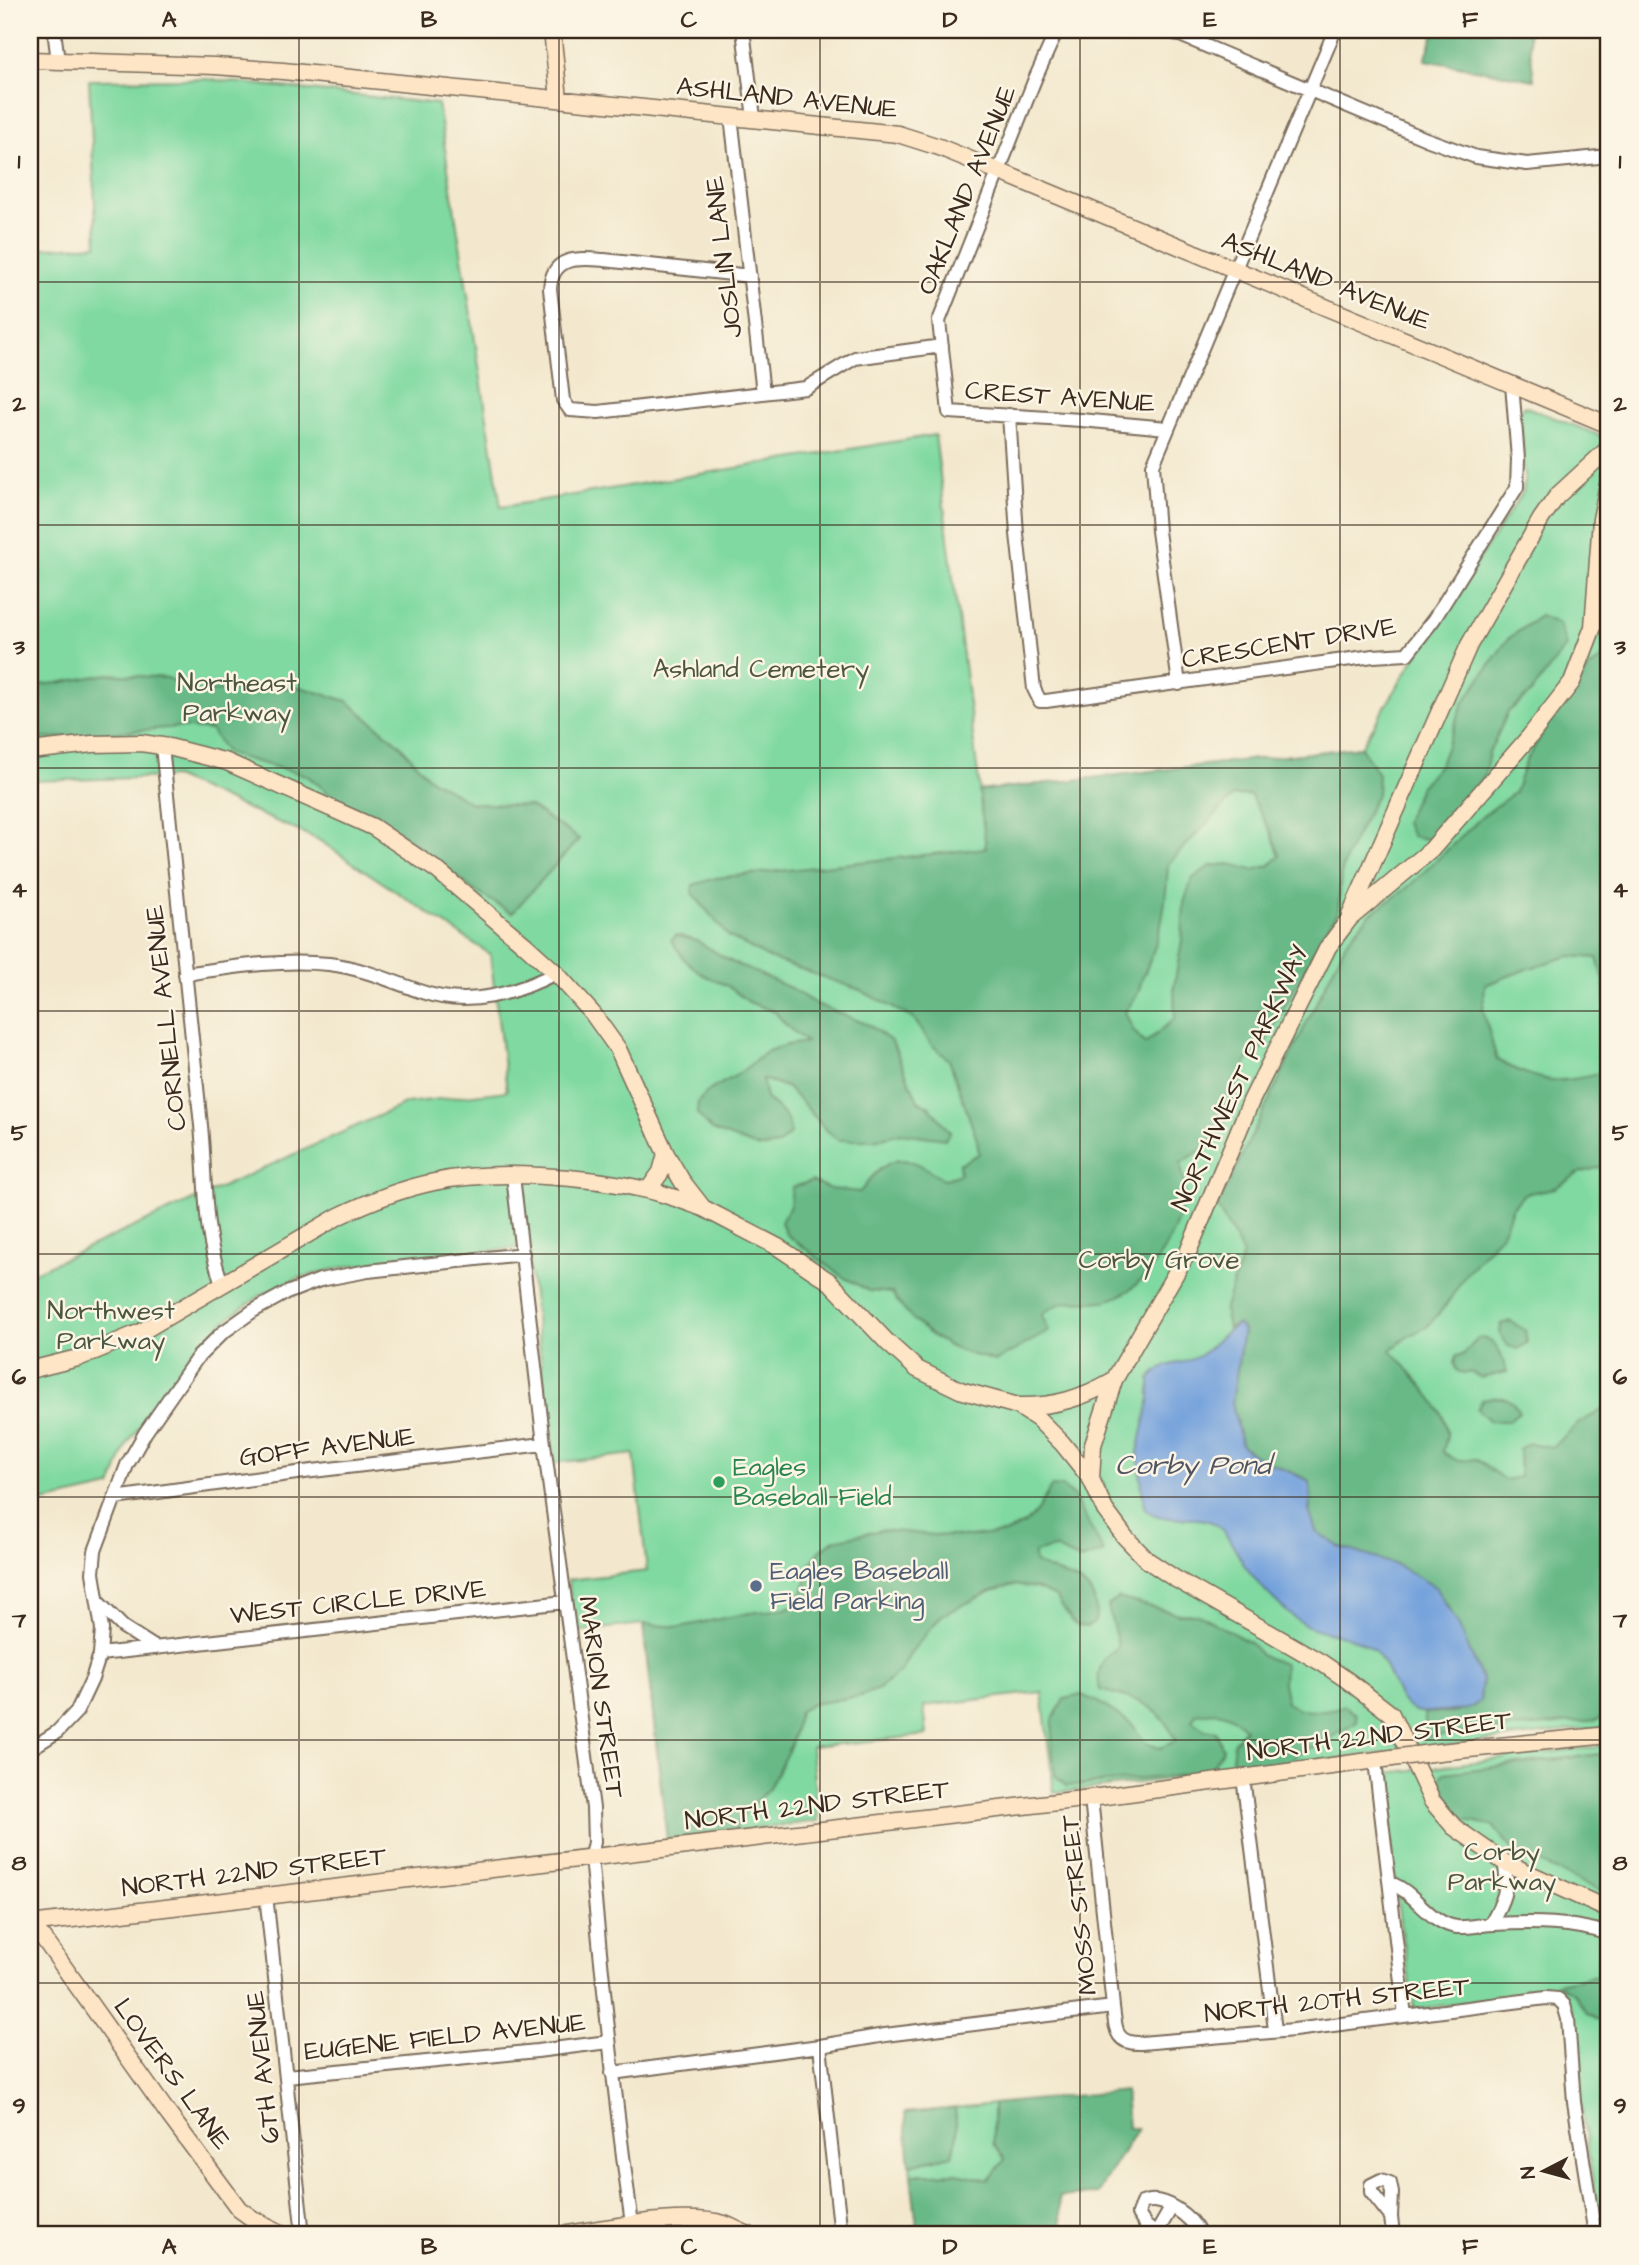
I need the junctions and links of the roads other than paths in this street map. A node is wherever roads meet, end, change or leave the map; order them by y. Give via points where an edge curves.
1 (54, 30) edge
2 (552, 30) edge
3 (743, 30) edge
4 (1058, 30) edge
5 (1168, 30) edge
6 (1335, 30) edge
7 (30, 60) edge
8 (58, 61) junction
9 (1310, 90) junction
10 (559, 99) junction
11 (731, 116) junction
12 (754, 118) junction
13 (1609, 156) edge
14 (998, 171) junction
15 (1234, 271) junction
16 (750, 276) junction
17 (942, 346) junction
18 (1512, 384) junction
19 (763, 393) junction
20 (949, 412) joint
21 (1009, 415) junction
22 (1609, 425) edge
23 (1167, 428) junction
24 (1609, 448) edge
25 (1609, 481) edge
26 (1179, 684) junction
27 (162, 746) junction
28 (30, 751) edge
29 (1350, 918) junction
30 (556, 973) junction
31 (185, 974) junction
32 (666, 1154) junction
33 (513, 1176) junction
34 (648, 1190) junction
35 (703, 1208) junction
36 (523, 1254) junction
37 (222, 1283) junction
38 (30, 1370) edge
39 (1114, 1380) junction
40 (1018, 1406) junction
41 (544, 1444) junction
42 (1091, 1479) junction
43 (115, 1499) junction
44 (565, 1602) junction
45 (100, 1604) junction
46 (157, 1648) junction
47 (100, 1654) junction
48 (1609, 1735) edge
49 (30, 1749) edge
50 (1375, 1761) junction
51 (1243, 1777) junction
52 (1091, 1798) junction
53 (591, 1856) junction
54 (1504, 1861) junction
55 (1390, 1883) junction
56 (266, 1895) junction
57 (1609, 1910) edge
58 (1490, 1924) junction
59 (30, 1926) edge
60 (1609, 1934) edge
61 (1113, 2007) junction
62 (1405, 2016) junction
63 (1275, 2030) junction
64 (608, 2042) junction
65 (820, 2046) junction
66 (612, 2073) junction
67 (287, 2076) junction
68 (1171, 2208) junction
69 (1391, 2217) dead end
70 (632, 2224) junction
71 (285, 2235) edge
72 (303, 2235) edge
73 (560, 2235) edge
74 (749, 2235) edge
75 (841, 2235) edge
76 (1157, 2235) edge
77 (1200, 2235) edge
78 (1393, 2235) edge
79 (1595, 2235) edge

1 - 8 street
2 - 10 street
3 - 12 street
4 - 14 street, OAKLAND AVENUE
5 - 9 street
6 - 9 street
7 - 8 street, ASHLAND AVENUE
8 - 10 street, ASHLAND AVENUE via 215,66
9 - 13 street via 1476,157 1527,164
9 - 15 street
10 - 11 street, ASHLAND AVENUE
11 - 12 street, ASHLAND AVENUE
11 - 16 street, JOSLIN LANE
12 - 14 street, ASHLAND AVENUE via 898,134
14 - 15 street, ASHLAND AVENUE
14 - 17 street, OAKLAND AVENUE via 939,321
15 - 18 street, ASHLAND AVENUE
15 - 23 street
16 - 19 street, JOSLIN LANE
16 - 19 street, CREST AVENUE via 580,258 566,261 550,278 563,400 570,410 598,412
17 - 19 street, CREST AVENUE via 855,358 806,388
17 - 20 street, OAKLAND AVENUE
18 - 22 street, ASHLAND AVENUE
18 - 26 street, CRESCENT DRIVE via 1517,487 1407,654
20 - 21 street, CREST AVENUE
21 - 23 street, CREST AVENUE
21 - 26 street, CRESCENT DRIVE via 1034,689 1040,701
23 - 26 street via 1152,479
24 - 29 street via 1557,496 1475,634
25 - 29 street, NORTHWEST PARKWAY via 1601,519 1595,614 1572,682 1431,850
27 - 28 street via 120,742
27 - 30 street via 227,762 373,827 438,871
27 - 31 street, CORNELL AVENUE
29 - 39 street, NORTHWEST PARKWAY via 1328,947 1251,1101 1188,1252
30 - 31 street via 520,990 467,999 425,993 332,965 278,963
30 - 32 street via 618,1049
31 - 37 street, CORNELL AVENUE via 201,1122 206,1226
32 - 34 street via 661,1172
32 - 35 street
33 - 34 street
33 - 36 street, MARION STREET
33 - 37 street via 436,1181 371,1200
34 - 35 street
35 - 40 street via 778,1247 830,1282 918,1369 960,1390
36 - 41 street, MARION STREET
36 - 43 street via 320,1280 253,1311 222,1333 186,1373 145,1433
37 - 38 street via 107,1348
39 - 40 street via 1066,1402
39 - 42 street, NORTHWEST PARKWAY via 1093,1445
40 - 42 street via 1062,1443
41 - 43 street, GOFF AVENUE
41 - 44 street, MARION STREET
42 - 54 street via 1105,1510 1147,1560 1322,1663 1391,1714 1432,1801 1454,1827
43 - 45 street via 95,1551 93,1573
44 - 46 street, WEST CIRCLE DRIVE
44 - 53 street, MARION STREET via 593,1808
45 - 46 street via 123,1627
45 - 47 street
46 - 47 street, WEST CIRCLE DRIVE
47 - 49 street via 77,1711 57,1732
48 - 50 street, NORTH 22ND STREET, bridge
50 - 51 street, NORTH 22ND STREET
50 - 55 street
51 - 52 street, NORTH 22ND STREET
51 - 63 street
52 - 53 street, NORTH 22ND STREET
52 - 61 street, MOSS STREET
53 - 56 street, NORTH 22ND STREET
53 - 64 street, MARION STREET
54 - 57 street
54 - 58 street via 1507,1891
55 - 58 street via 1442,1922 1457,1927
55 - 62 street
56 - 59 street, NORTH 22ND STREET
56 - 67 street, 6TH AVENUE
58 - 60 street via 1559,1924
59 - 71 street, LOVERS LANE via 44,1939 239,2209
61 - 63 street, NORTH 20TH STREET via 1119,2036 1130,2043
61 - 65 street
62 - 63 street, NORTH 20TH STREET
62 - 79 street, NORTH 20TH STREET via 1552,1998 1564,2005
64 - 66 street, MARION STREET
64 - 67 street, EUGENE FIELD AVENUE
65 - 66 street
65 - 75 street
66 - 70 street, MARION STREET
67 - 72 street, 6TH AVENUE
68 - 76 street
68 - 76 street via 1164,2202 1147,2201 1138,2210 1141,2220
68 - 77 street
69 - 78 street
70 - 73 street
70 - 74 street via 700,2220

